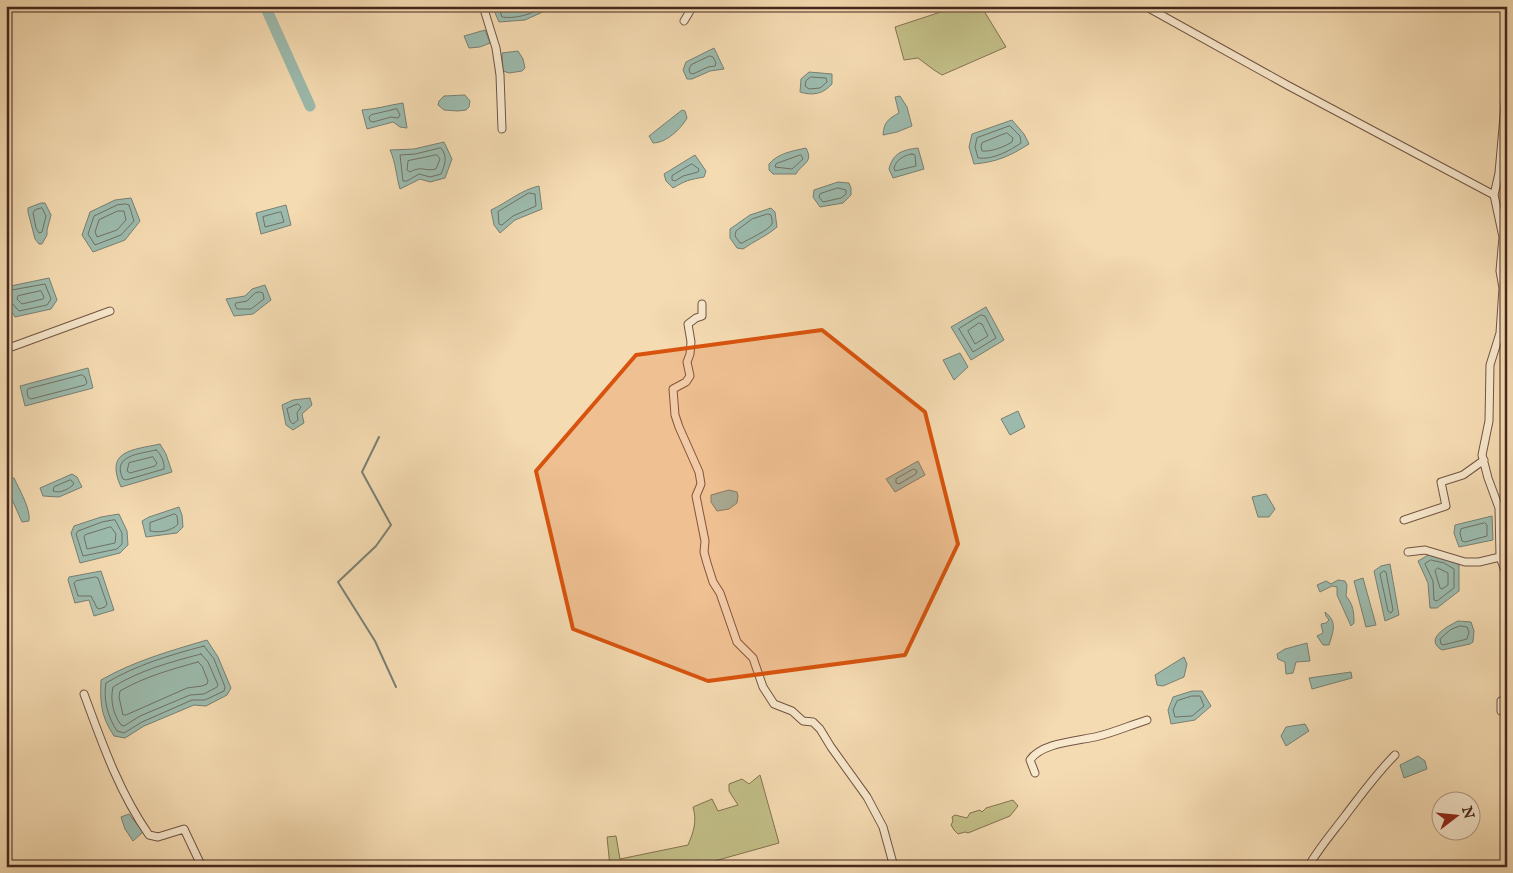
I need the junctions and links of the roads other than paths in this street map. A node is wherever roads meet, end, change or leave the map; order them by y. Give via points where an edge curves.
1 (483, 6) edge
2 (693, 6) edge
3 (1145, 6) edge
4 (684, 21) dead end
5 (1507, 82) edge
6 (502, 129) dead end
7 (1494, 195) junction
8 (1503, 269) edge
9 (702, 304) dead end
10 (110, 311) dead end
11 (6, 350) edge
12 (1484, 460) junction
13 (1404, 520) dead end
14 (1408, 552) dead end
15 (1500, 557) junction
16 (1507, 576) edge
17 (84, 694) dead end
18 (1507, 700) edge
19 (1502, 711) dead end
20 (1147, 720) dead end
21 (1395, 755) dead end
22 (1035, 773) dead end
23 (202, 867) edge
24 (894, 867) edge
25 (1308, 867) edge

1 - 6 street via 496,48
2 - 4 street
3 - 7 street
5 - 7 street
7 - 8 street via 1502,237
8 - 12 street via 1500,333 1490,365 1489,422 1482,455
9 - 24 street via 702,316 688,324 690,376 673,389 679,427 701,484 696,496 705,541 704,552 713,582 737,642 753,658 763,687 774,704 813,722 820,729 867,797 883,827
10 - 11 street
12 - 13 street via 1463,475 1441,482 1446,506
12 - 15 street via 1499,508
14 - 15 street via 1425,550 1465,562
15 - 16 street
17 - 23 street via 107,758 149,835 158,837 184,829
18 - 19 street via 1501,701
20 - 22 street via 1098,736 1068,741 1034,754 1030,760
21 - 25 street via 1318,849

